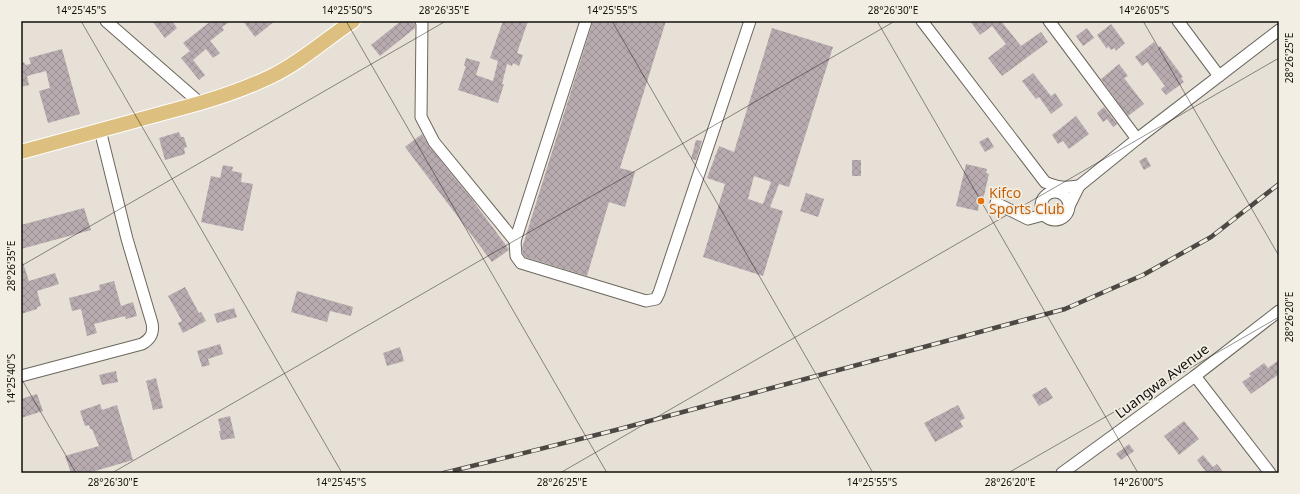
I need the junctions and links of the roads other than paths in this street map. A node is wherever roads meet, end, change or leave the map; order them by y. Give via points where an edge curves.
1 (106, 21) edge
2 (353, 21) edge
3 (421, 21) edge
4 (586, 21) edge
5 (750, 21) edge
6 (922, 21) edge
7 (1049, 21) edge
8 (1178, 21) edge
9 (1279, 30) edge
10 (1219, 76) junction
11 (200, 103) junction
12 (100, 130) junction
13 (1137, 138) junction
14 (21, 152) edge
15 (1045, 182) junction
16 (1079, 186) junction
17 (1067, 188) junction
18 (1047, 196) junction
19 (996, 203) dead end
20 (1069, 206) junction
21 (1043, 215) junction
22 (515, 242) junction
23 (1279, 312) edge
24 (21, 376) edge
25 (1195, 376) junction
26 (1062, 473) edge
27 (1270, 473) edge

1 - 11 street
2 - 11 main road via 310,53 272,75
3 - 22 street via 421,117 434,142
4 - 22 street
5 - 22 street via 656,299 646,301 521,263 516,256
6 - 15 street
7 - 13 street
8 - 10 street
9 - 10 street
10 - 13 street
11 - 12 main road
12 - 14 main road
12 - 24 street via 127,239 152,323 152,334 142,344
13 - 16 street
15 - 17 street via 1056,188
15 - 18 street
16 - 17 street
16 - 20 street
17 - 18 street
18 - 20 street via 1056,193 1063,195
18 - 21 street via 1041,206
19 - 21 street via 1028,219
20 - 21 street via 1066,214 1059,219 1050,220
23 - 25 street, Luangwa Avenue
25 - 26 street, Luangwa Avenue
25 - 27 street

